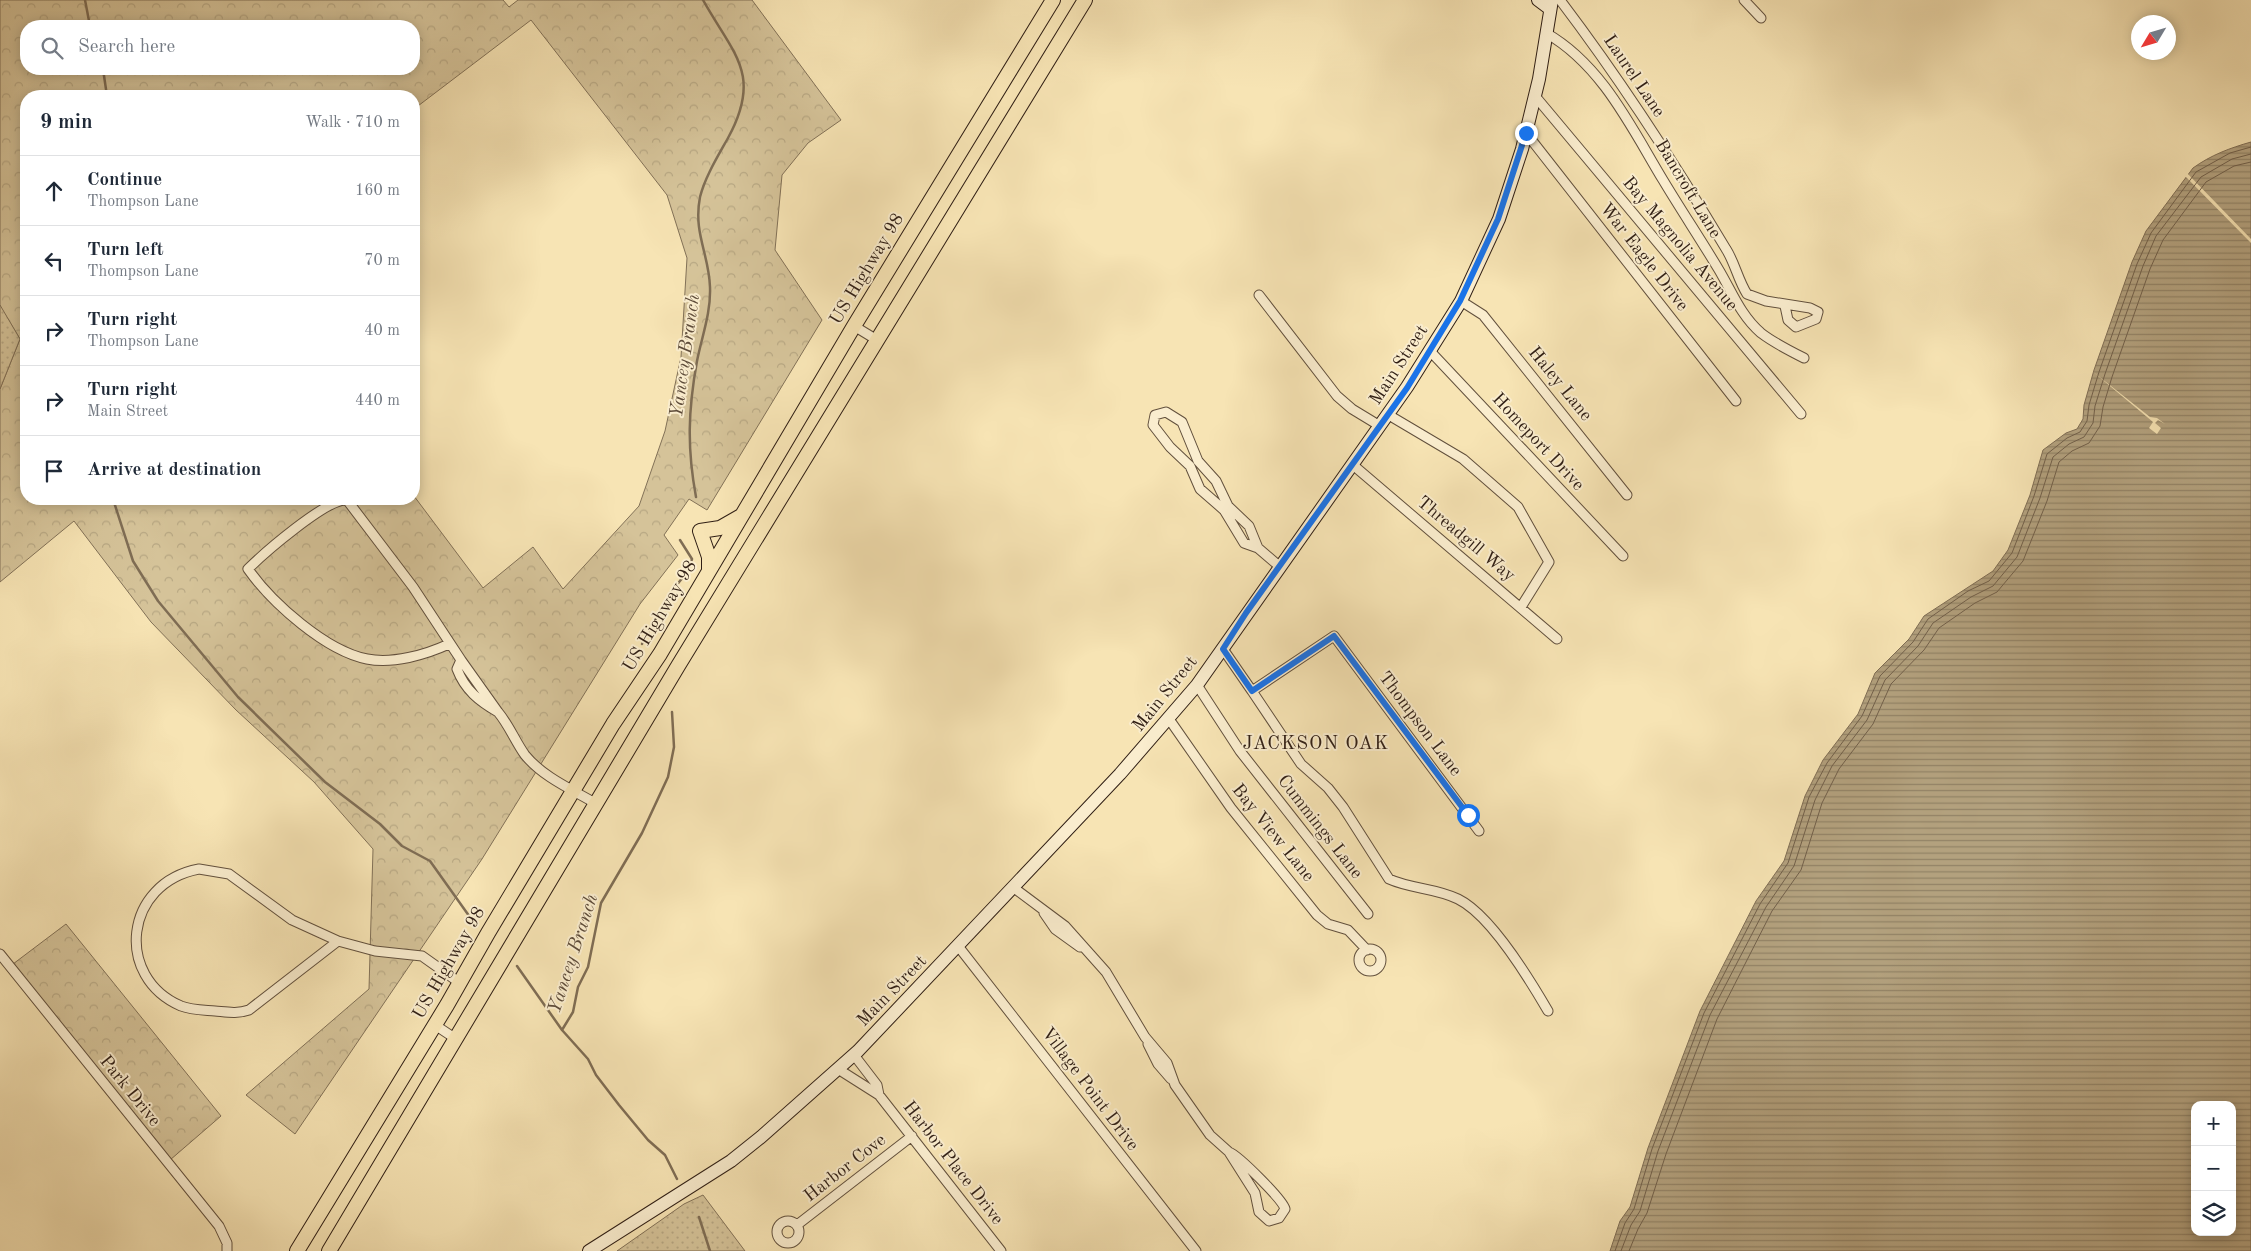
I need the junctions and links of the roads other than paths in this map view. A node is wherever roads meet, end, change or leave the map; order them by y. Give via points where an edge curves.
1 (1053, 0) edge
2 (1084, 0) edge
3 (1538, 0) edge
4 (1560, 0) edge
5 (1744, 0) edge
6 (1551, 5) edge
7 (1761, 18) dead end
8 (1546, 33) junction
9 (1535, 96) junction
10 (1526, 133) junction
11 (1259, 295) dead end
12 (1460, 301) junction
13 (1784, 306) dead end
14 (854, 326) junction
15 (877, 340) junction
16 (1430, 351) junction
17 (1804, 358) dead end
18 (1736, 401) dead end
19 (1388, 414) junction
20 (1801, 414) dead end
21 (1380, 426) junction
22 (1198, 461) junction
23 (1353, 465) junction
24 (1190, 466) junction
25 (1627, 495) dead end
26 (329, 505) edge
27 (351, 505) edge
28 (1226, 508) junction
29 (743, 515) junction
30 (1623, 556) dead end
31 (1279, 566) junction
32 (710, 571) junction
33 (1521, 607) junction
34 (1557, 638) dead end
35 (449, 644) junction
36 (1223, 649) junction
37 (1197, 685) junction
38 (1252, 691) junction
39 (1169, 719) junction
40 (574, 791) junction
41 (595, 804) junction
42 (1479, 831) dead end
43 (1014, 888) junction
44 (1368, 914) dead end
45 (338, 941) junction
46 (958, 946) junction
47 (1367, 950) dead end
48 (0, 954) edge
49 (460, 984) junction
50 (1548, 1011) dead end
51 (435, 1026) junction
52 (456, 1039) junction
53 (854, 1055) junction
54 (838, 1069) junction
55 (879, 1095) junction
56 (912, 1136) junction
57 (1229, 1152) junction
58 (797, 1225) dead end
59 (226, 1251) edge
60 (297, 1251) edge
61 (329, 1251) edge
62 (589, 1251) edge
63 (1001, 1251) edge
64 (1196, 1251) edge

1 - 14 main road, US Highway 98
2 - 15 main road
3 - 6 main road
4 - 13 street, Laurel Lane via 1661,145 1728,252 1747,294
5 - 7 street
6 - 8 main road, Main Street
8 - 9 main road, Main Street
8 - 17 street, Bancroft Lane via 1566,45 1594,72 1631,126 1749,320 1762,333
9 - 10 main road, Main Street
9 - 20 street, Bay Magnolia Avenue
10 - 12 main road, Main Street via 1498,219
10 - 18 street, War Eagle Drive
11 - 21 street via 1337,396
12 - 16 main road, Main Street
12 - 25 street, Haley Lane via 1482,315
14 - 15 street
14 - 29 main road, US Highway 98
15 - 41 main road
16 - 19 main road, Main Street
16 - 30 street, Homeport Drive
19 - 21 main road, Main Street
19 - 33 street via 1463,459 1518,507 1549,562
21 - 23 main road, Main Street
22 - 24 street
22 - 24 street via 1182,422 1166,412 1155,415 1153,425
22 - 28 street via 1216,480
23 - 31 main road, Main Street
23 - 33 street, Threadgill Way
24 - 28 street via 1200,489
26 - 35 street via 268,548 248,569 261,586 291,614 348,653 368,660 396,659
27 - 35 street via 413,587
28 - 31 street via 1244,542 1258,548
29 - 32 main road, US Highway 98
29 - 32 main road via 720,528 700,531
31 - 36 main road, Main Street
32 - 40 main road, US Highway 98
33 - 34 street, Threadgill Way
35 - 40 street via 508,723 525,755 554,781
36 - 37 main road, Main Street
36 - 38 street
37 - 39 main road, Main Street
37 - 44 street, Cummings Lane via 1240,752
38 - 42 street, Thompson Lane via 1334,636
38 - 50 street via 1302,764 1343,807 1389,879 1443,892 1470,906 1521,968
39 - 43 main road, Main Street
39 - 47 street, Bay View Lane via 1230,808 1317,915 1328,924 1348,930
40 - 41 street
40 - 49 main road, US Highway 98
41 - 52 main road
43 - 46 main road, Main Street
43 - 57 street via 1039,906 1055,928 1106,972 1145,1037 1162,1054 1175,1085 1210,1135
45 - 45 street via 292,920 229,874 199,869 179,875 161,886 146,901 136,929 137,948 143,966 165,996 182,1006 239,1014 249,1010
45 - 49 street via 375,951 422,956
46 - 53 main road, Main Street
46 - 64 street, Village Point Drive
48 - 59 street, Park Drive via 219,1226 227,1244
49 - 51 main road, US Highway 98
51 - 52 street
51 - 60 main road, US Highway 98
52 - 61 main road
53 - 54 main road, Main Street
53 - 55 street, Harbor Place Drive via 877,1085
54 - 55 street, Harbor Place Drive
54 - 62 main road, Main Street via 731,1161
55 - 56 street, Harbor Place Drive
56 - 58 street, Harbor Cove
56 - 63 street, Harbor Place Drive
57 - 57 street via 1255,1193 1259,1212 1269,1221 1280,1218 1285,1209 1282,1199 1260,1181 1249,1166

